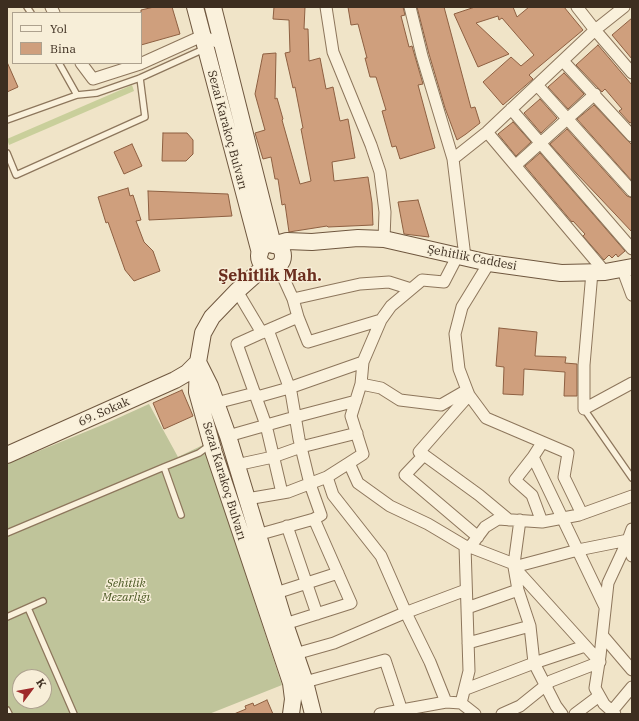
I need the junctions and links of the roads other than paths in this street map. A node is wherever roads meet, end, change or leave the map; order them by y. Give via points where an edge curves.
1 (195, 7) edge
2 (213, 7) edge
3 (326, 7) edge
4 (410, 7) edge
5 (577, 7) edge
6 (624, 7) edge
7 (595, 30) junction
8 (204, 42) junction
9 (222, 44) junction
10 (563, 61) junction
11 (142, 63) edge
12 (60, 64) edge
13 (81, 64) edge
14 (140, 64) edge
15 (632, 73) edge
16 (140, 78) junction
17 (537, 85) junction
18 (595, 94) junction
19 (77, 95) junction
20 (511, 109) junction
21 (567, 119) junction
22 (7, 120) edge
23 (487, 132) junction
24 (632, 136) edge
25 (541, 143) junction
26 (7, 153) edge
27 (453, 159) junction
28 (516, 166) junction
29 (632, 191) edge
30 (384, 239) junction
31 (312, 242) junction
32 (273, 245) junction
33 (632, 249) edge
34 (462, 256) junction
35 (270, 263) junction
36 (489, 263) junction
37 (627, 268) edge
38 (598, 272) junction
39 (411, 289) junction
40 (237, 291) junction
41 (632, 295) edge
42 (293, 299) junction
43 (298, 317) junction
44 (381, 320) junction
45 (265, 332) junction
46 (198, 362) junction
47 (363, 362) junction
48 (632, 383) edge
49 (361, 384) junction
50 (289, 388) junction
51 (468, 393) junction
52 (256, 395) junction
53 (356, 401) junction
54 (216, 402) junction
55 (584, 409) junction
56 (295, 417) junction
57 (266, 425) junction
58 (357, 433) junction
59 (228, 436) junction
60 (212, 443) junction
61 (542, 443) junction
62 (301, 447) junction
63 (7, 455) edge
64 (424, 456) junction
65 (274, 457) junction
66 (533, 457) junction
67 (349, 463) junction
68 (236, 465) junction
69 (164, 467) junction
70 (327, 477) junction
71 (632, 478) edge
72 (310, 484) junction
73 (282, 493) junction
74 (632, 496) edge
75 (247, 500) junction
76 (582, 514) junction
77 (181, 515) dead end
78 (314, 518) junction
79 (563, 518) junction
80 (508, 520) junction
81 (520, 520) junction
82 (542, 522) junction
83 (288, 526) junction
84 (632, 529) edge
85 (7, 534) edge
86 (257, 535) junction
87 (478, 537) junction
88 (628, 540) junction
89 (468, 546) junction
90 (578, 550) junction
91 (632, 556) edge
92 (514, 566) junction
93 (338, 573) junction
94 (306, 583) junction
95 (466, 590) junction
96 (518, 590) junction
97 (276, 594) junction
98 (43, 601) dead end
99 (28, 608) junction
100 (467, 608) junction
101 (606, 608) junction
102 (406, 612) junction
103 (317, 614) junction
104 (7, 616) edge
105 (285, 624) junction
106 (530, 626) junction
107 (603, 636) junction
108 (468, 643) junction
109 (585, 646) junction
110 (294, 654) junction
111 (600, 662) junction
112 (534, 663) junction
113 (632, 670) edge
114 (305, 682) junction
115 (545, 686) junction
116 (632, 687) edge
117 (466, 689) junction
118 (599, 696) junction
119 (446, 702) junction
120 (461, 702) junction
121 (7, 710) edge
122 (402, 711) junction
123 (293, 713) edge
124 (613, 713) edge
125 (9, 714) edge
126 (74, 714) edge
127 (313, 714) edge
128 (380, 714) edge
129 (474, 714) edge
130 (502, 714) edge
131 (562, 714) edge
132 (575, 714) edge

1 - 8 street, Sezai Karakoç Bulvarı
2 - 9 street, Sezai Karakoç Bulvarı
3 - 30 street via 333,52 380,172 385,212
4 - 27 street
5 - 7 street
6 - 7 street
7 - 10 street
7 - 15 street
8 - 9 street
8 - 11 street
8 - 16 lane
8 - 35 street, Sezai Karakoç Bulvarı
9 - 32 street, Sezai Karakoç Bulvarı
10 - 17 street
10 - 18 street
12 - 19 lane
13 - 14 street via 93,79
16 - 19 lane via 97,93
16 - 26 lane via 145,116 16,175
17 - 20 street
17 - 21 street
18 - 21 street
18 - 24 street
19 - 22 lane
20 - 23 street
20 - 25 street
21 - 25 street
21 - 29 street
23 - 27 street
23 - 28 street
25 - 28 street
25 - 33 street
27 - 34 street
28 - 38 street
30 - 31 street, Şehitlik Caddesi via 358,238
30 - 34 street, Şehitlik Caddesi
31 - 32 street, Şehitlik Caddesi via 287,241
31 - 35 street
32 - 35 street via 261,250
32 - 35 street, Sezai Karakoç Bulvarı via 282,251 283,259
34 - 36 street, Şehitlik Caddesi
34 - 39 street via 444,282 422,280
35 - 40 street, Sezai Karakoç Bulvarı
35 - 42 street
36 - 38 street, Şehitlik Caddesi via 561,273
36 - 51 street via 462,307 455,334 459,369
37 - 38 street, Şehitlik Caddesi
37 - 41 street
38 - 55 street via 584,365
39 - 42 street via 390,282 360,284
39 - 44 street via 391,306
40 - 45 street
40 - 46 street, Sezai Karakoç Bulvarı via 212,317 203,333
42 - 43 street
43 - 44 street via 308,342
43 - 45 street
44 - 47 street
45 - 50 street
45 - 52 street via 237,344
46 - 54 street
46 - 60 street, Sezai Karakoç Bulvarı via 197,392
46 - 63 street, 69. Sokak via 175,380
47 - 49 street
47 - 50 street
48 - 55 street
49 - 51 street via 381,388 400,400 442,405
49 - 53 street
50 - 52 street
50 - 56 street
51 - 61 street via 486,418
51 - 64 street via 419,452
52 - 54 street
52 - 57 street
53 - 56 street
53 - 58 street via 351,416
54 - 59 street
55 - 71 lane
56 - 57 street
56 - 62 street
57 - 59 street
57 - 65 street
58 - 62 street
58 - 67 street via 363,454
59 - 68 street
60 - 69 lane via 199,453
60 - 123 street, Sezai Karakoç Bulvarı via 291,684
61 - 66 street
61 - 76 street via 568,453 564,477
62 - 65 street
62 - 72 street
64 - 80 street via 479,495
64 - 87 street via 405,475
65 - 68 street
65 - 73 street
66 - 79 street
66 - 82 street via 516,480 532,495
67 - 70 street
67 - 89 street via 358,483 390,506
68 - 75 street
69 - 77 lane
69 - 85 lane
70 - 72 street
70 - 102 street via 333,495 381,556
72 - 73 street
72 - 78 street via 321,515
73 - 75 street
74 - 76 street
75 - 86 street
76 - 79 street
78 - 83 street
78 - 93 street
79 - 82 street
79 - 90 street
80 - 81 street
80 - 87 street via 498,519 485,527
81 - 82 street
81 - 92 street
83 - 86 street
83 - 94 street
84 - 88 street
86 - 97 street
87 - 89 street
88 - 90 street
88 - 91 street
88 - 101 street via 608,583
89 - 92 street
89 - 95 street
90 - 92 street
90 - 101 street
92 - 96 street
92 - 109 street
93 - 94 street
93 - 103 street via 351,603
94 - 97 street
94 - 103 street
95 - 100 street
95 - 102 street
96 - 100 street
96 - 106 street
97 - 105 street
98 - 99 lane
99 - 104 lane
99 - 126 lane
100 - 108 street
101 - 107 street
102 - 110 street via 334,643
102 - 119 street
103 - 105 street
105 - 110 street
106 - 108 street
106 - 112 street
107 - 111 street
107 - 113 street
108 - 117 street via 469,671
109 - 111 street
109 - 112 street
110 - 114 street
111 - 115 street via 551,681
111 - 118 street via 595,688
112 - 115 street
112 - 117 street
114 - 122 street via 385,660
114 - 127 street
115 - 130 street via 520,706
115 - 131 street
116 - 124 street
117 - 120 street
118 - 124 street
118 - 132 street
119 - 120 street
119 - 122 street
120 - 129 street
121 - 125 lane
122 - 128 street

